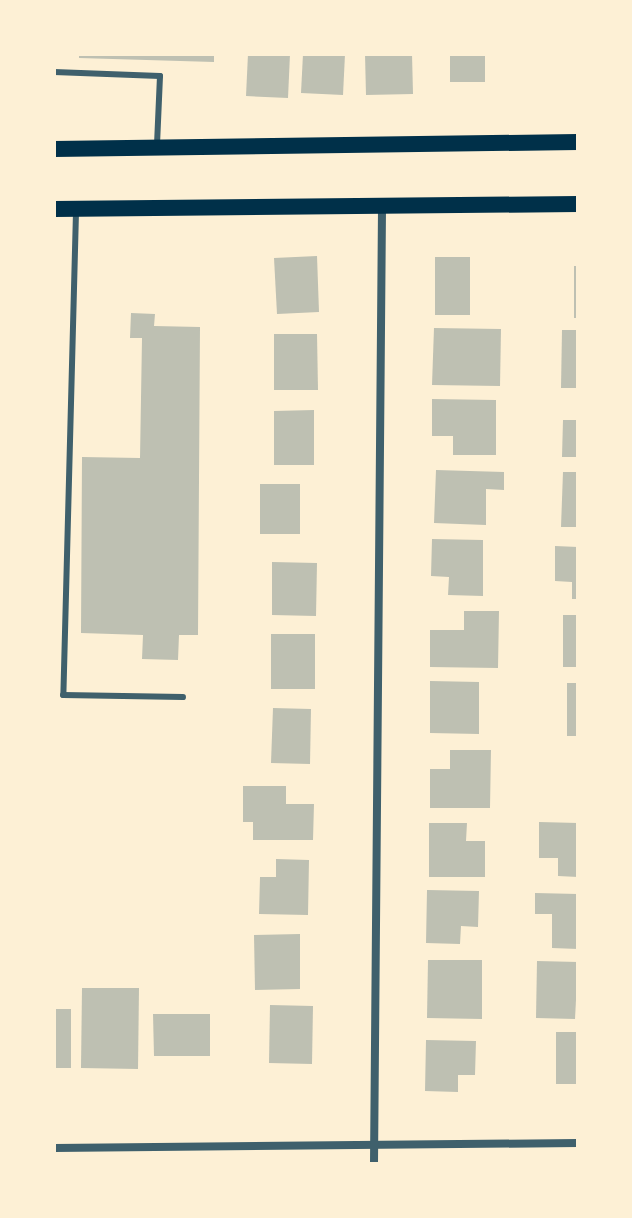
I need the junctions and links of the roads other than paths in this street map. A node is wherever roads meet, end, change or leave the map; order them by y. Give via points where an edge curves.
1 (54, 72) edge
2 (578, 142) edge
3 (157, 148) junction
4 (54, 149) edge
5 (578, 204) edge
6 (382, 205) junction
7 (76, 208) junction
8 (54, 209) edge
9 (183, 697) dead end
10 (578, 1143) edge
11 (374, 1146) junction
12 (54, 1148) edge
13 (374, 1164) edge

1 - 3 lane via 160,76
2 - 3 main road
3 - 4 main road
5 - 6 main road
6 - 7 main road
6 - 11 street
7 - 8 main road
7 - 9 lane via 63,695
10 - 11 street
11 - 12 street
11 - 13 street

